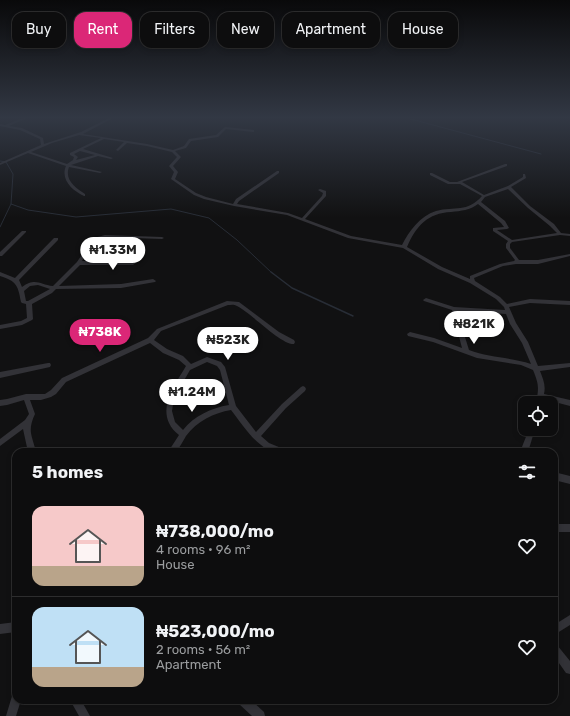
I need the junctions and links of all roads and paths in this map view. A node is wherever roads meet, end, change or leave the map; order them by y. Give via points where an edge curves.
1 (77, 151) edge
2 (87, 151) edge
3 (173, 151) edge
4 (28, 152) joint
5 (99, 154) junction
6 (111, 158) dead end
7 (0, 164) edge
8 (69, 165) junction
9 (506, 165) dead end
10 (100, 172) dead end
11 (278, 172) dead end
12 (431, 174) dead end
13 (524, 175) dead end
14 (458, 182) junction
15 (509, 187) junction
16 (320, 190) dead end
17 (84, 195) dead end
18 (484, 196) junction
19 (478, 202) junction
20 (234, 205) junction
21 (303, 219) junction
22 (24, 232) dead end
23 (560, 234) junction
24 (570, 235) edge
25 (162, 238) dead end
26 (56, 239) dead end
27 (511, 241) junction
28 (404, 247) junction
29 (0, 255) edge
30 (570, 255) edge
31 (141, 257) dead end
32 (516, 262) junction
33 (79, 263) junction
34 (0, 274) edge
35 (16, 280) junction
36 (153, 281) dead end
37 (472, 282) junction
38 (55, 287) junction
39 (20, 291) junction
40 (426, 300) dead end
41 (29, 303) junction
42 (570, 303) edge
43 (454, 309) junction
44 (507, 309) junction
45 (0, 327) edge
46 (410, 334) dead end
47 (150, 340) junction
48 (292, 342) dead end
49 (466, 352) junction
50 (48, 365) dead end
51 (570, 365) edge
52 (191, 367) junction
53 (534, 368) junction
54 (0, 375) edge
55 (303, 389) dead end
56 (541, 396) edge
57 (26, 397) junction
58 (558, 400) edge
59 (0, 403) edge
60 (570, 403) edge
61 (233, 407) junction
62 (26, 423) junction
63 (183, 435) junction
64 (257, 436) junction
65 (530, 436) edge
66 (0, 443) edge
67 (31, 448) edge
68 (175, 448) edge
69 (273, 448) edge
70 (525, 448) edge
71 (558, 477) edge
72 (570, 480) edge
73 (558, 528) edge
74 (570, 528) edge
75 (570, 620) edge
76 (12, 628) edge
77 (558, 628) edge
78 (0, 629) edge
79 (558, 653) edge
80 (570, 668) edge
81 (15, 704) edge
82 (77, 704) edge
83 (247, 704) edge
84 (11, 716) edge
85 (84, 716) edge
86 (260, 716) edge

1 - 8 street via 71,154 76,157
2 - 5 street
3 - 20 street via 179,158 171,166 176,172 173,180 195,194
4 - 7 street
4 - 8 street
5 - 6 street
5 - 8 street
8 - 10 street
8 - 17 street via 66,171 70,183 74,190
9 - 14 street
11 - 20 street via 237,200
12 - 14 street via 450,183
13 - 15 street via 524,180
14 - 18 street
15 - 18 street
15 - 23 street
16 - 21 street via 324,192 324,196
18 - 19 street
19 - 27 street via 503,222 507,228 495,231
19 - 28 street via 466,209 436,213 427,217 417,224
20 - 21 street
21 - 28 street via 350,237
22 - 29 street
23 - 24 street
23 - 27 street
25 - 33 street via 105,236 91,239 87,242 87,250
26 - 35 street
27 - 32 street via 508,248
28 - 37 street via 440,268
30 - 32 street via 538,262
31 - 33 street via 134,263
32 - 37 street via 477,274 472,277
33 - 38 street
34 - 35 street
35 - 39 street
36 - 38 street via 121,286
37 - 44 street via 498,298
38 - 39 street via 38,283 28,285
38 - 41 street
39 - 41 street via 24,302
40 - 43 street
41 - 45 street via 30,319 27,322
42 - 44 street via 530,301
43 - 44 street
43 - 49 street
44 - 53 street via 525,342
46 - 49 street
47 - 48 street via 159,330 227,302 237,303
47 - 52 street via 181,358
47 - 57 street via 64,380 49,395 39,398
49 - 53 street
50 - 54 street
51 - 53 street
52 - 61 street via 207,359 218,364 223,369
52 - 63 street via 177,384 169,412 172,423
53 - 56 street via 541,382
55 - 64 street
57 - 59 street
57 - 62 street via 32,414
58 - 60 street
61 - 63 street via 201,418
61 - 64 street
62 - 66 street
62 - 67 street
63 - 68 street
64 - 69 street
65 - 70 street
71 - 72 street
73 - 74 street
75 - 77 street
76 - 78 street
79 - 80 street
81 - 84 street
82 - 85 street
83 - 86 street

